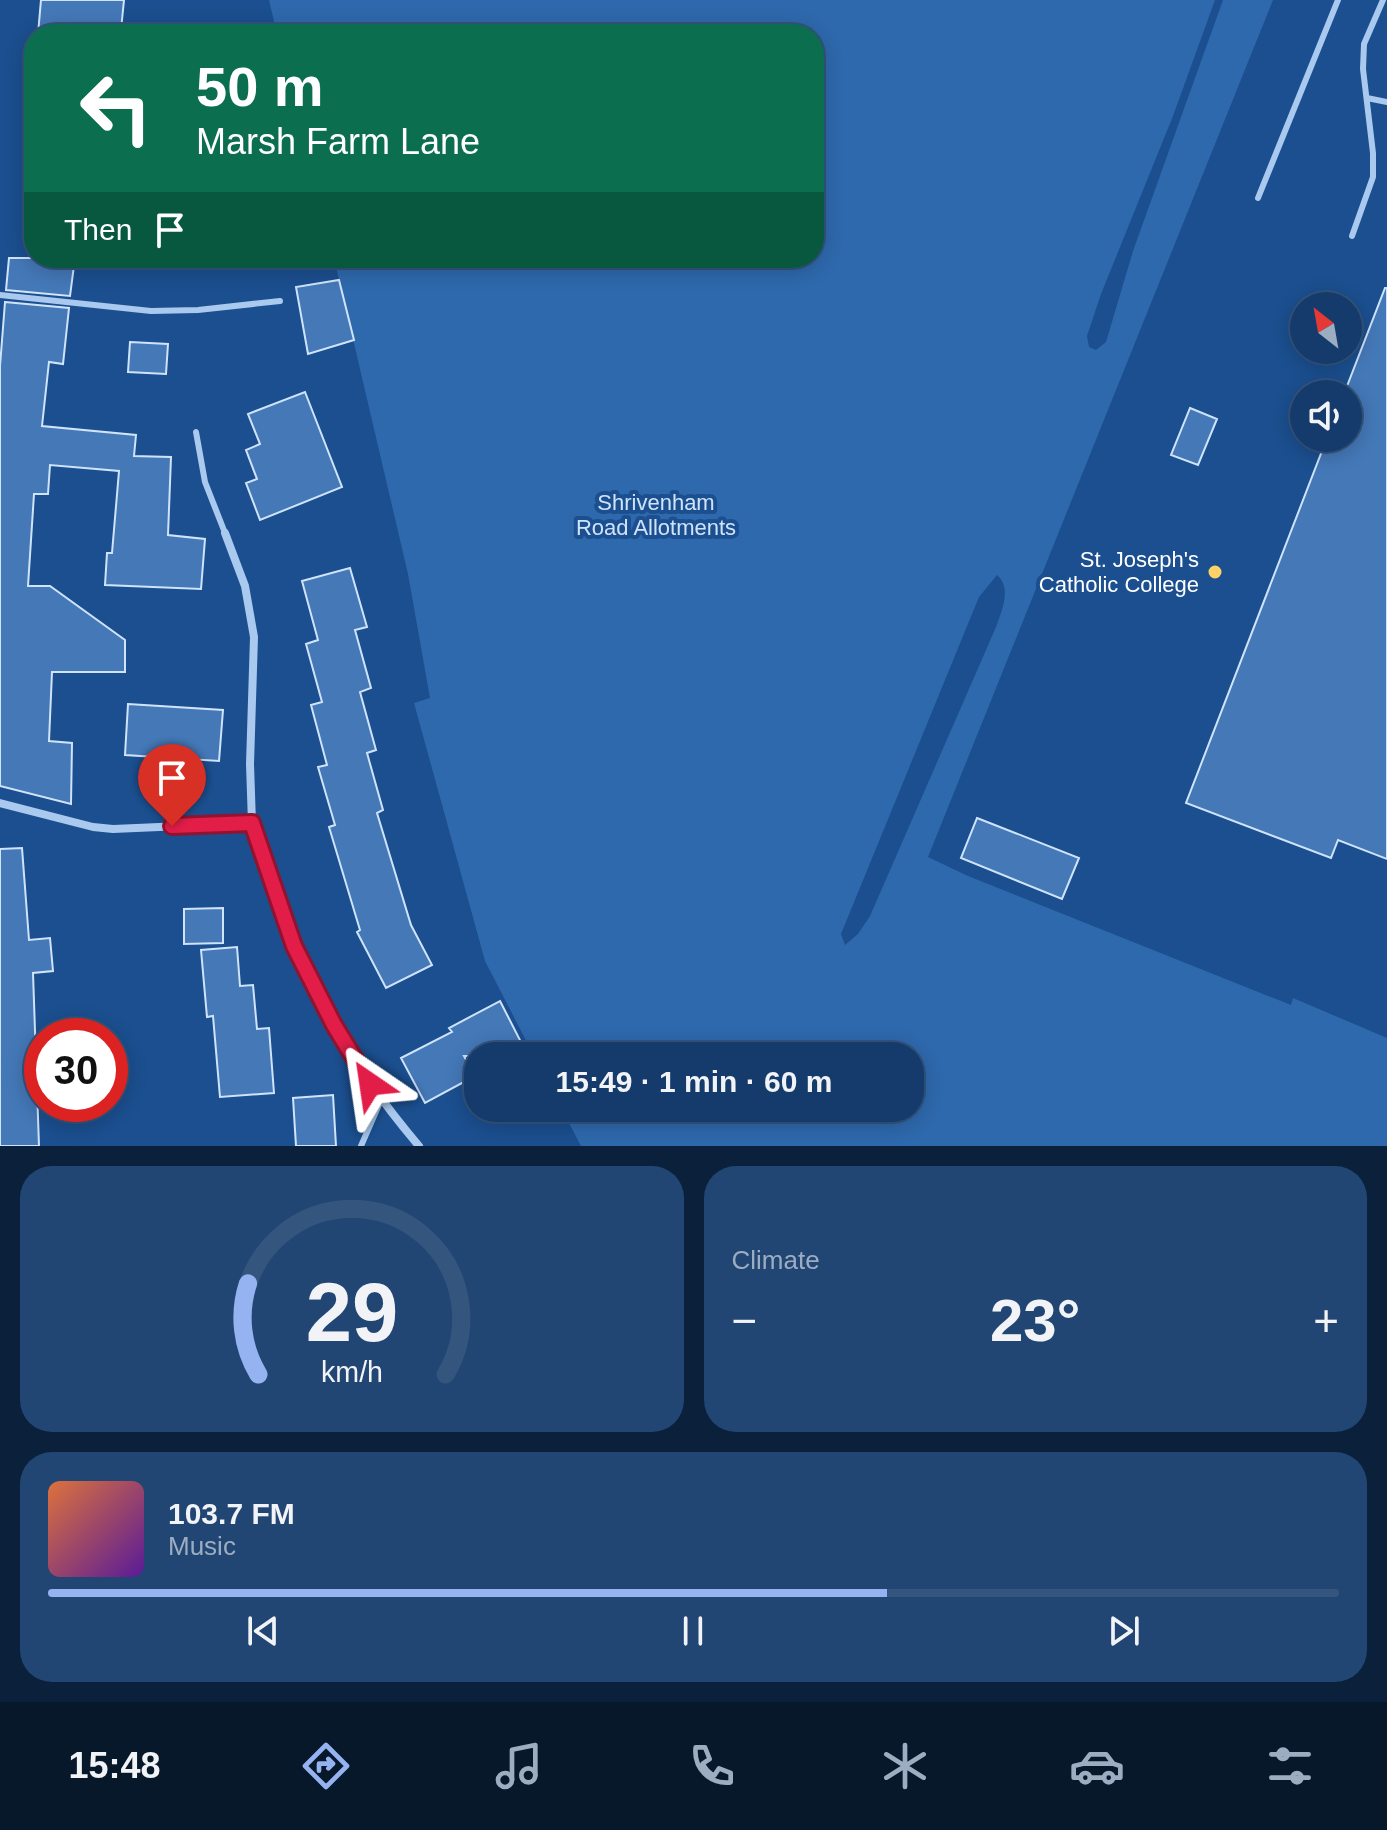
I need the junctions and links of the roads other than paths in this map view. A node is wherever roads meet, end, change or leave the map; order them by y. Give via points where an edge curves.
1 (1338, 0) edge
2 (1383, 0) edge
3 (1367, 98) junction
4 (1387, 102) edge
5 (1258, 198) dead end
6 (1352, 236) dead end
7 (0, 295) edge
8 (280, 301) dead end
9 (196, 432) dead end
10 (225, 533) joint
11 (0, 803) edge
12 (252, 823) junction
13 (381, 1100) junction
14 (361, 1146) edge
15 (419, 1146) edge

1 - 5 lane
2 - 3 lane via 1364,44
3 - 4 lane
3 - 6 lane via 1373,177
7 - 8 lane via 151,311
9 - 10 lane via 205,482
10 - 12 street via 245,586 254,637
11 - 12 street via 113,829
12 - 13 street via 294,946 334,1025
13 - 14 lane
13 - 15 street

